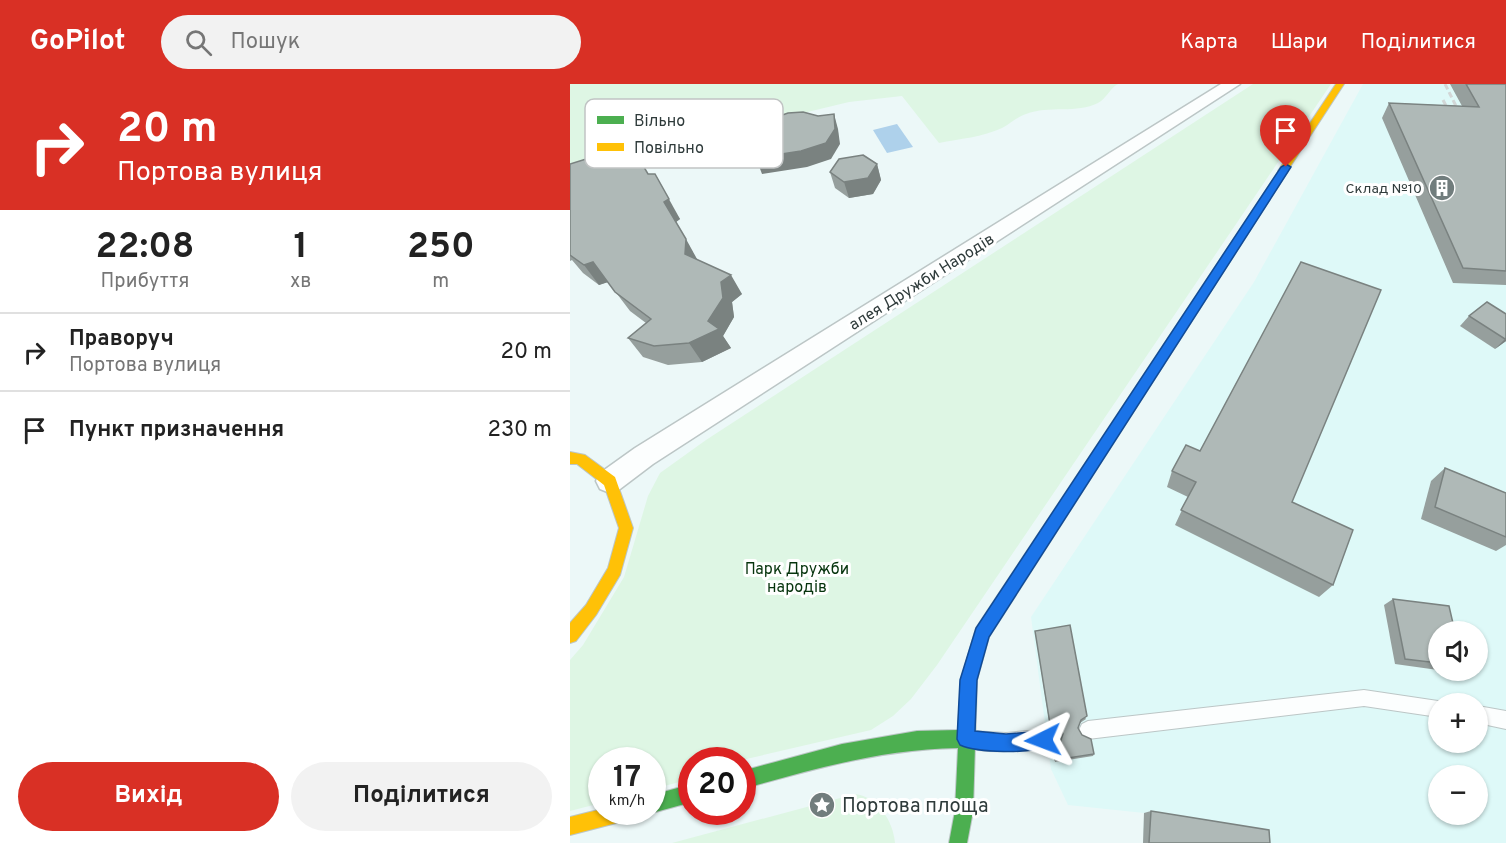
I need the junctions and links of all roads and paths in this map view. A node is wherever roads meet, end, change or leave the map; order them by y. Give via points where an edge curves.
1 (1232, 84) edge
2 (1340, 84) edge
3 (570, 458) edge
4 (610, 481) junction
5 (570, 635) edge
6 (1428, 708) edge
7 (1488, 717) edge
8 (1506, 720) edge
9 (1088, 730) dead end
10 (1051, 738) dead end
11 (966, 739) junction
12 (756, 776) edge
13 (588, 821) edge
14 (570, 826) edge
15 (958, 843) edge

1 - 4 street, алея Дружби Народів
2 - 11 street via 982,634 969,680
3 - 4 street via 580,459
4 - 5 street via 626,528 615,570 591,610
6 - 9 lane via 1364,698
7 - 8 lane
10 - 11 lane via 1006,742
11 - 12 street via 917,740 842,753
11 - 15 street via 964,811
13 - 14 street

